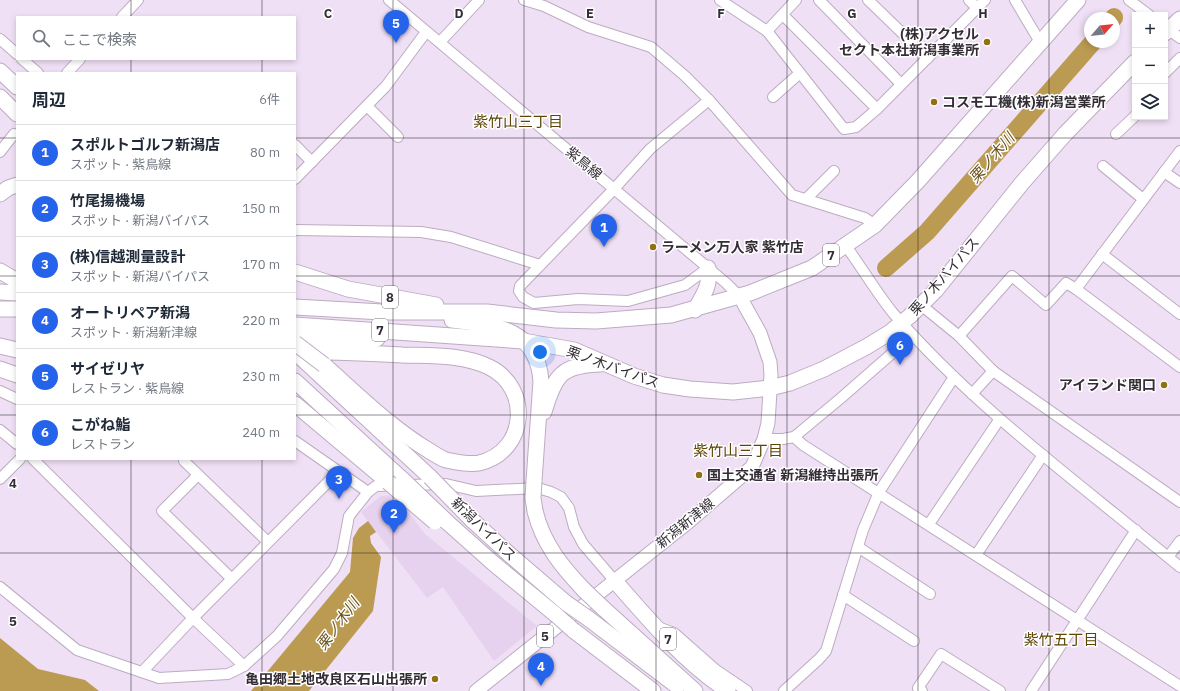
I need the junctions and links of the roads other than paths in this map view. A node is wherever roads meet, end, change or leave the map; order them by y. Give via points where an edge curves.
1 (138, 0) edge
2 (389, 0) edge
3 (479, 0) edge
4 (524, 0) edge
5 (720, 0) edge
6 (819, 0) edge
7 (868, 0) edge
8 (969, 0) edge
9 (985, 0) edge
10 (1015, 0) edge
11 (1078, 0) edge
12 (1129, 0) edge
13 (790, 2) edge
14 (977, 8) junction
15 (1145, 12) edge
16 (783, 15) junction
17 (123, 16) edge
18 (1180, 19) edge
19 (766, 31) junction
20 (426, 32) junction
21 (1170, 32) edge
22 (0, 39) edge
23 (440, 42) junction
24 (1040, 42) junction
25 (16, 53) edge
26 (928, 58) junction
27 (1180, 58) edge
28 (0, 60) edge
29 (23, 60) edge
30 (79, 60) edge
31 (1132, 65) edge
32 (1168, 70) edge
33 (0, 71) edge
34 (37, 72) edge
35 (68, 72) edge
36 (800, 73) junction
37 (16, 74) edge
38 (901, 84) junction
39 (16, 86) edge
40 (0, 97) edge
41 (773, 97) dead end
42 (709, 100) junction
43 (367, 106) junction
44 (877, 109) junction
45 (16, 113) edge
46 (1132, 119) edge
47 (14, 134) dead end
48 (1116, 134) dead end
49 (398, 137) dead end
50 (296, 146) edge
51 (1180, 151) edge
52 (0, 152) edge
53 (312, 162) junction
54 (1103, 166) dead end
55 (834, 171) dead end
56 (1164, 172) junction
57 (296, 178) edge
58 (1180, 184) edge
59 (16, 185) edge
60 (614, 189) junction
61 (0, 194) edge
62 (806, 199) junction
63 (1143, 199) junction
64 (875, 225) junction
65 (296, 230) edge
66 (846, 246) junction
67 (1102, 254) junction
68 (540, 265) junction
69 (708, 268) junction
70 (0, 271) edge
71 (296, 272) edge
72 (16, 279) edge
73 (1076, 289) junction
74 (0, 292) edge
75 (16, 293) edge
76 (740, 297) junction
77 (921, 305) junction
78 (296, 307) edge
79 (0, 309) edge
80 (16, 310) edge
81 (695, 310) junction
82 (382, 312) junction
83 (486, 312) junction
84 (1180, 314) edge
85 (902, 322) junction
86 (296, 325) edge
87 (959, 336) junction
88 (296, 338) edge
89 (464, 338) junction
90 (523, 341) junction
91 (296, 344) edge
92 (0, 346) edge
93 (897, 349) dead end
94 (16, 350) edge
95 (296, 352) edge
96 (307, 352) edge
97 (307, 352) edge
98 (307, 352) edge
99 (307, 352) edge
100 (296, 353) edge
101 (602, 364) junction
102 (1180, 367) edge
103 (0, 369) edge
104 (993, 371) junction
105 (16, 376) edge
106 (954, 377) junction
107 (296, 382) edge
108 (770, 388) junction
109 (0, 391) edge
110 (972, 394) junction
111 (16, 399) edge
112 (296, 405) edge
113 (999, 420) junction
114 (0, 430) edge
115 (537, 433) junction
116 (794, 437) junction
117 (764, 439) junction
118 (296, 442) edge
119 (16, 443) edge
120 (1043, 455) junction
121 (19, 460) edge
122 (34, 460) edge
123 (184, 461) dead end
124 (338, 472) junction
125 (198, 475) junction
126 (0, 479) edge
127 (395, 481) junction
128 (368, 492) junction
129 (879, 492) junction
130 (1180, 502) edge
131 (929, 524) junction
132 (1136, 530) junction
133 (1180, 541) edge
134 (268, 542) junction
135 (858, 547) junction
136 (976, 555) junction
137 (1168, 557) junction
138 (1180, 567) edge
139 (232, 579) junction
140 (614, 580) junction
141 (0, 587) edge
142 (930, 594) dead end
143 (843, 595) junction
144 (193, 618) junction
145 (1078, 621) junction
146 (654, 625) junction
147 (914, 641) dead end
148 (244, 666) junction
149 (142, 672) junction
150 (1180, 686) edge
151 (484, 689) edge
152 (653, 691) edge
153 (686, 691) edge
154 (695, 691) edge
155 (728, 691) edge
156 (747, 691) edge
157 (784, 691) edge
158 (922, 691) edge
159 (1000, 691) edge
160 (1031, 691) edge

1 - 17 street
2 - 20 street, 紫鳥線
3 - 23 street
4 - 42 street via 544,6 588,27 651,47
5 - 19 street
6 - 38 street
7 - 26 street
8 - 14 street
9 - 14 street
10 - 24 street
11 - 24 highway, 7
12 - 15 street
13 - 16 street
14 - 26 street
16 - 19 street
16 - 44 street
18 - 21 highway
19 - 36 street
20 - 23 street, 紫鳥線
20 - 43 street via 386,86
22 - 25 street
23 - 60 street, 紫鳥線
24 - 64 highway, 7 via 918,181
26 - 38 street
27 - 32 street
28 - 37 highway
29 - 34 street
30 - 35 street
31 - 77 highway, 栗ノ木バイパス / 7 via 1065,134
33 - 39 highway
36 - 41 street
36 - 44 street via 844,129 856,128
38 - 44 street
40 - 45 highway
42 - 60 street via 650,148
42 - 62 street via 792,195
43 - 49 street
43 - 53 street
46 - 48 street
47 - 52 street
50 - 53 street
51 - 56 street
53 - 57 street
54 - 63 street
55 - 62 street
56 - 58 street
56 - 63 street
59 - 61 highway
60 - 68 street
60 - 69 street, 紫鳥線
62 - 64 street via 866,218
63 - 67 street
64 - 66 highway, 7
65 - 68 street via 421,232 458,239
66 - 76 highway, 7 via 812,268
66 - 85 street
67 - 73 street
67 - 84 street
68 - 69 street via 520,286 519,292 534,303 578,299 628,301 685,285
69 - 76 street, 紫鳥線
69 - 81 highway via 708,288
70 - 72 highway
71 - 83 highway, 8 via 348,289
73 - 87 street via 1066,283 1046,304 1012,276
73 - 102 street
74 - 75 highway
76 - 81 highway, 7
76 - 108 main road, 新潟新津線 / 5 via 760,333 770,362
77 - 85 highway, 栗ノ木バイパス / 7
77 - 87 street
78 - 82 highway, 7
79 - 80 highway
81 - 83 highway, 7 via 644,319 596,321 556,320
82 - 83 highway, 7
82 - 90 highway via 492,324 509,331
85 - 106 street
85 - 108 highway, 栗ノ木バイパス / 7 via 866,347 824,369
86 - 89 highway, 栗ノ木バイパス / 7
87 - 104 street
88 - 89 highway
89 - 90 highway, 栗ノ木バイパス / 7
90 - 101 highway, 栗ノ木バイパス / 7 via 574,350
90 - 115 highway via 531,349 540,366
91 - 96 highway, bridge
92 - 94 highway
93 - 116 street
95 - 99 highway, bridge
97 - 98 highway, bridge via 411,440 444,460 467,464 489,460 509,445 516,432 518,406 509,383 490,367 475,361 450,356
100 - 153 highway, 新潟バイパス / 7, bridge via 430,476 509,554 566,603
101 - 108 highway, 栗ノ木バイパス / 7 via 663,385 690,389 733,392
101 - 115 highway, 7 via 573,366 565,371 548,399
103 - 105 highway
104 - 110 street
104 - 130 street
106 - 110 street
106 - 129 street
107 - 127 highway
108 - 117 main road, 新潟新津線 / 5 via 768,423
109 - 111 street
110 - 113 street
112 - 127 highway
113 - 120 street
113 - 131 street
114 - 119 street
115 - 154 highway, 7, bridge via 533,498 539,527 549,548 585,591
116 - 117 street
116 - 129 street
117 - 140 main road, 新潟新津線 / 5 via 752,467 686,524
118 - 124 street
120 - 132 street
120 - 136 street
121 - 126 street
122 - 144 street
123 - 125 street
124 - 128 street
124 - 134 street
125 - 134 street
125 - 139 street via 162,511
127 - 152 highway, 新潟バイパス, bridge via 573,630
128 - 140 street via 376,486 446,484 476,490 538,488 552,492 561,497 569,508 574,527 583,544
128 - 148 street via 349,516 342,553 334,569 277,636
129 - 131 street
129 - 135 street
131 - 136 street
132 - 137 street
132 - 145 street
133 - 137 street
134 - 139 street
135 - 142 street
135 - 143 street
136 - 145 street
137 - 138 street
139 - 144 street
140 - 146 highway, 7
140 - 151 main road, 新潟新津線 / 5
141 - 149 street via 77,650
143 - 147 street
143 - 157 street via 826,651
144 - 148 street
144 - 149 street
145 - 150 street
145 - 160 street
146 - 155 highway, 7 via 687,659
146 - 156 street via 674,633 716,670
148 - 149 street via 228,674 159,678
158 - 159 street via 918,688 941,654

